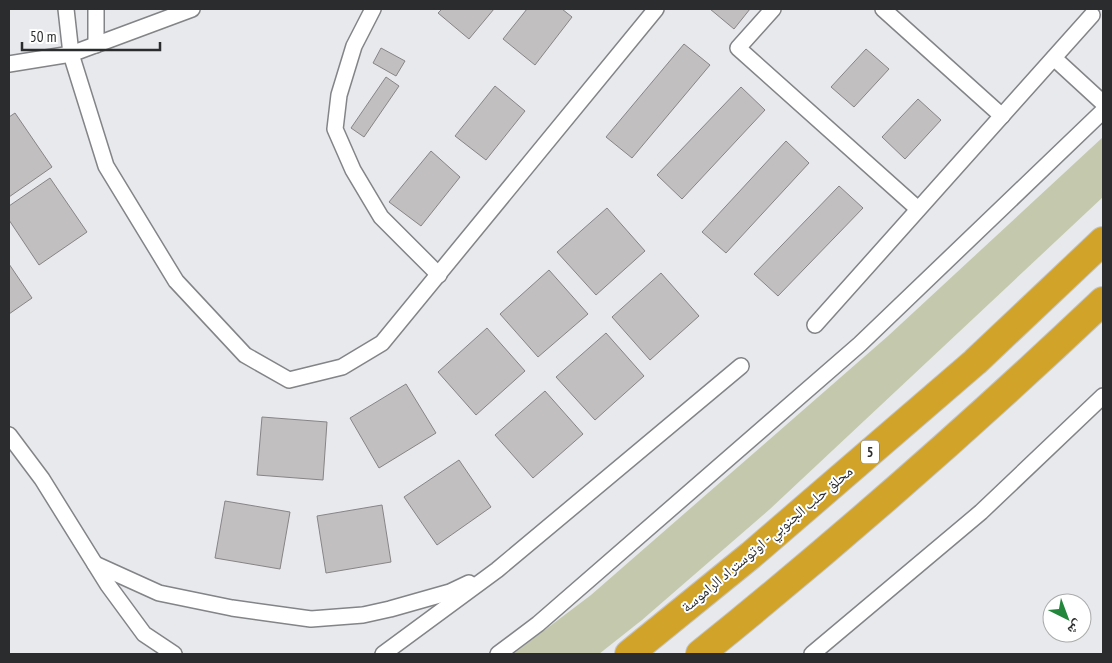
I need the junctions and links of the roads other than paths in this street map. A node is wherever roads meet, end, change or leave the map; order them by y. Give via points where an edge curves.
1 (66, 9) edge
2 (96, 9) edge
3 (192, 9) edge
4 (373, 9) edge
5 (656, 9) edge
6 (773, 9) edge
7 (883, 9) edge
8 (1092, 15) dead end
9 (96, 45) junction
10 (71, 54) junction
11 (1054, 58) junction
12 (9, 64) edge
13 (1103, 103) edge
14 (1103, 111) edge
15 (1002, 116) junction
16 (918, 209) junction
17 (1103, 240) edge
18 (439, 275) junction
19 (1103, 301) edge
20 (815, 325) dead end
21 (741, 366) dead end
22 (1103, 396) edge
23 (9, 435) edge
24 (95, 564) junction
25 (497, 570) junction
26 (174, 654) edge
27 (383, 654) edge
28 (498, 654) edge
29 (628, 654) edge
30 (700, 654) edge
31 (812, 654) edge

1 - 10 street
2 - 9 street
3 - 9 street
4 - 18 street via 354,46 339,95 335,130 353,170 381,218
5 - 18 street
6 - 16 street via 738,48
7 - 15 street
8 - 11 street
9 - 10 street
10 - 12 street
10 - 18 street via 106,166 176,280 245,355 289,380 342,367 382,343
11 - 13 street
11 - 15 street
14 - 28 street via 860,344 538,624
15 - 16 street
16 - 20 street
17 - 29 highway, محلق حلب الجنوبي - اوتوستراد الراموسة / 5 via 976,362 751,555
19 - 30 highway via 997,402
21 - 25 street
22 - 31 street via 981,512
23 - 24 street via 42,479
24 - 25 street via 159,593 311,619 390,609 450,592
24 - 26 street via 144,634
25 - 27 street

